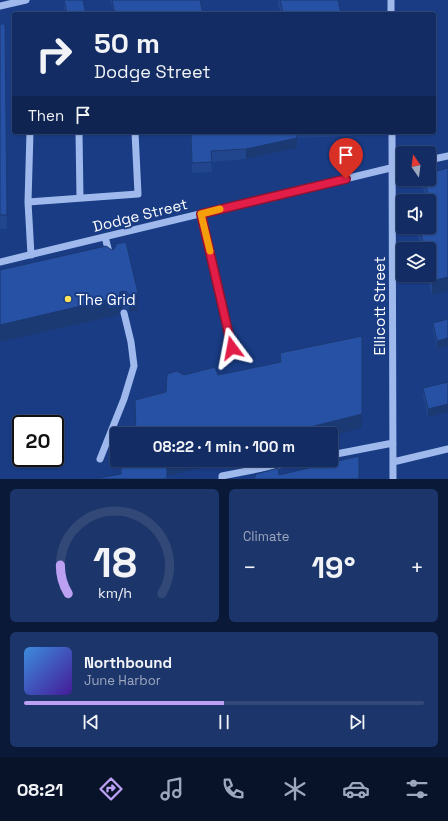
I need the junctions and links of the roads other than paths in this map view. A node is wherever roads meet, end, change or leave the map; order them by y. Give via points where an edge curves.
1 (26, 0) edge
2 (391, 0) edge
3 (0, 6) edge
4 (391, 12) edge
5 (30, 134) edge
6 (79, 134) edge
7 (135, 134) edge
8 (392, 134) edge
9 (448, 156) edge
10 (436, 159) edge
11 (396, 167) edge
12 (392, 168) junction
13 (80, 198) junction
14 (28, 202) junction
15 (201, 214) junction
16 (105, 237) junction
17 (31, 255) junction
18 (0, 262) edge
19 (111, 262) edge
20 (124, 314) dead end
21 (232, 348) dead end
22 (393, 443) junction
23 (448, 449) edge
24 (338, 454) edge
25 (100, 459) dead end
26 (393, 462) junction
27 (268, 467) edge
28 (222, 479) edge
29 (393, 479) edge

1 - 3 street
2 - 4 street
5 - 14 street
6 - 13 street
7 - 13 street via 138,194
8 - 12 street, Ellicott Street
9 - 10 street
11 - 12 street, Dodge Street
12 - 15 street, Dodge Street
12 - 22 street, Ellicott Street
13 - 14 street
14 - 17 street
15 - 16 street, Dodge Street
15 - 21 street
16 - 17 street, Dodge Street
16 - 19 street
17 - 18 street, Dodge Street
20 - 25 street via 134,366
22 - 24 street
22 - 26 street, Ellicott Street
23 - 26 street
26 - 29 street, Ellicott Street
27 - 28 street via 222,476

